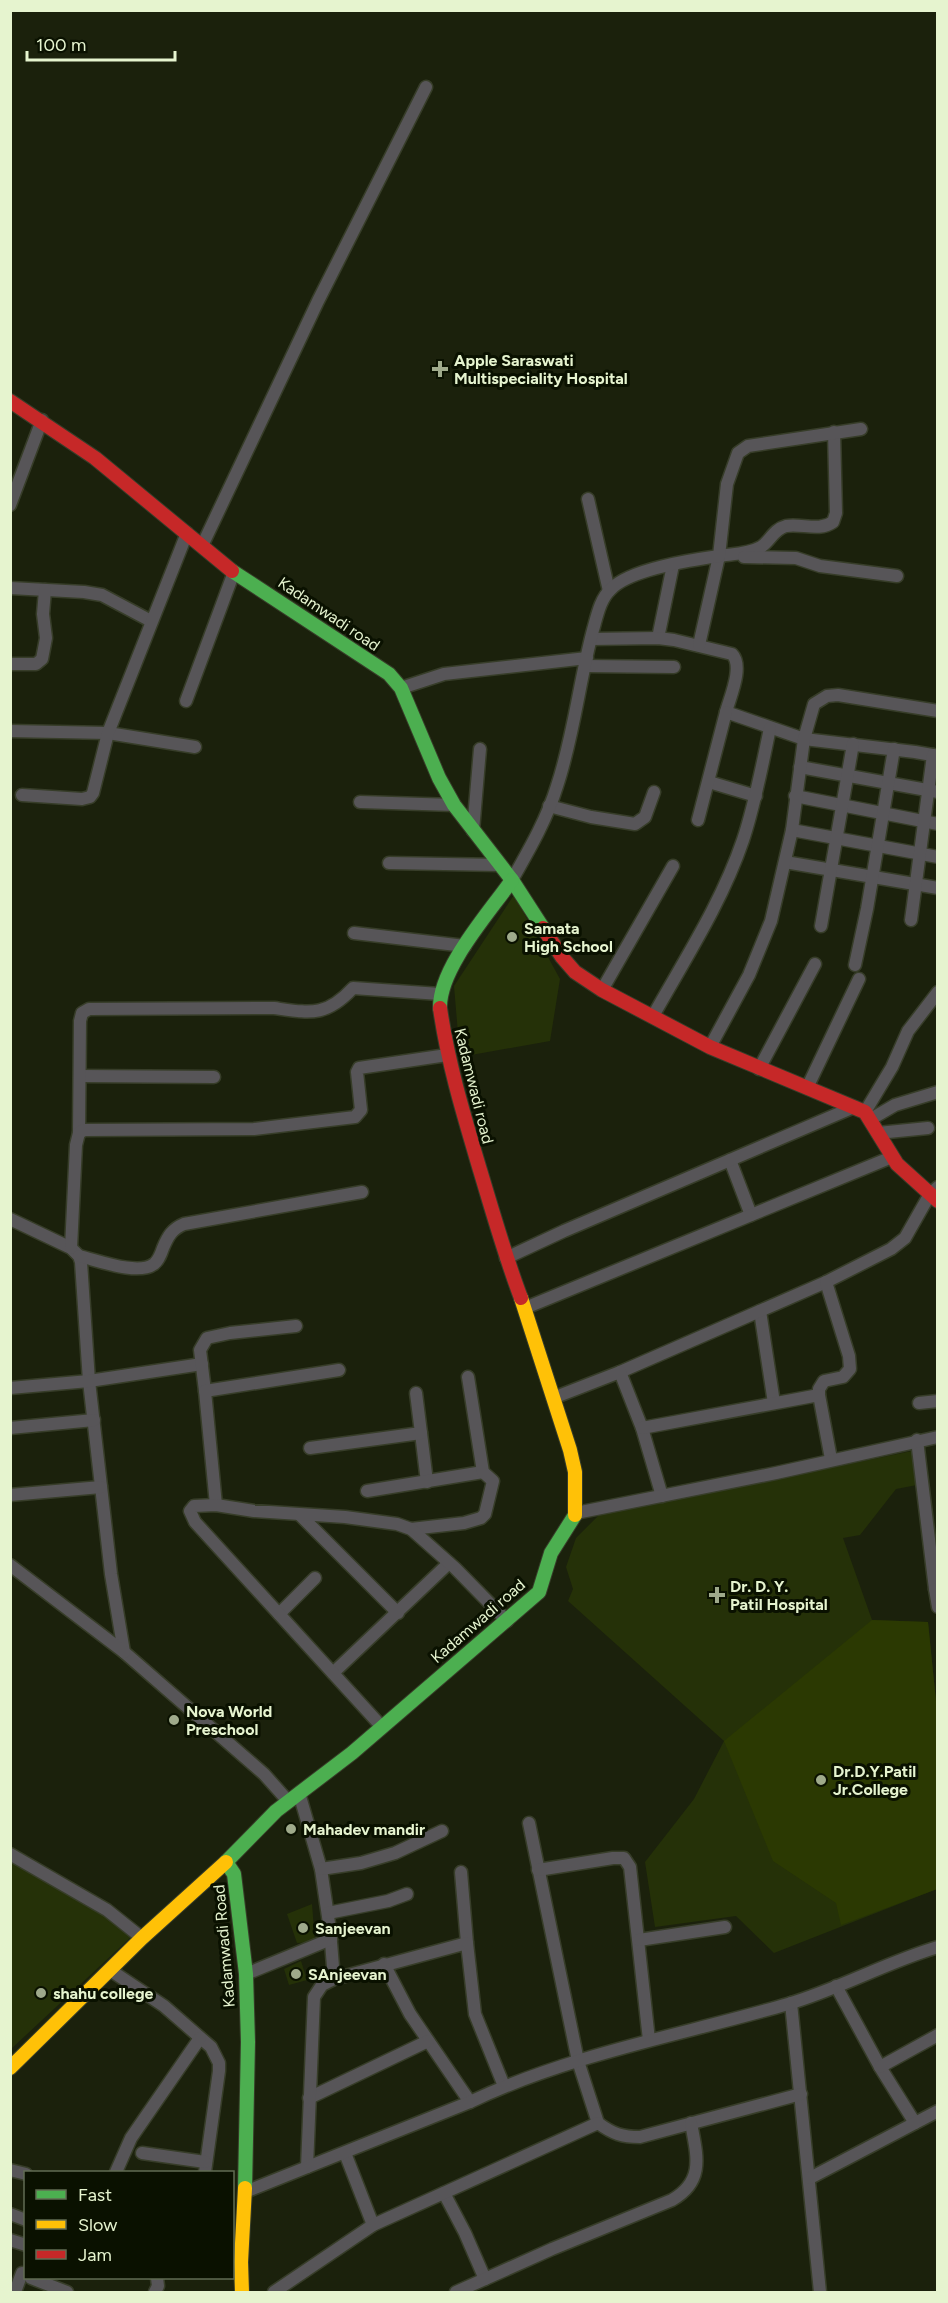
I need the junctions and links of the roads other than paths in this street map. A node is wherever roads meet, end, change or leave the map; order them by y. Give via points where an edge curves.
1 (426, 87) dead end
2 (10, 401) edge
3 (42, 420) junction
4 (861, 429) dead end
5 (834, 432) junction
6 (588, 499) dead end
7 (10, 506) edge
8 (187, 533) junction
9 (202, 546) junction
10 (719, 556) junction
11 (673, 565) junction
12 (234, 572) junction
13 (897, 576) dead end
14 (10, 588) edge
15 (45, 590) junction
16 (609, 591) junction
17 (151, 621) junction
18 (658, 638) junction
19 (591, 639) junction
20 (699, 645) junction
21 (586, 662) junction
22 (10, 664) edge
23 (674, 668) dead end
24 (400, 688) junction
25 (186, 701) dead end
26 (938, 711) edge
27 (726, 712) junction
28 (770, 728) junction
29 (10, 731) edge
30 (108, 733) junction
31 (804, 739) junction
32 (853, 744) junction
33 (195, 747) dead end
34 (480, 749) dead end
35 (894, 749) junction
36 (935, 756) edge
37 (800, 767) junction
38 (848, 776) junction
39 (708, 782) junction
40 (889, 783) junction
41 (933, 791) edge
42 (654, 792) dead end
43 (22, 795) dead end
44 (756, 796) junction
45 (795, 796) junction
46 (360, 802) dead end
47 (454, 805) junction
48 (549, 806) junction
49 (842, 806) junction
50 (884, 813) junction
51 (698, 820) dead end
52 (931, 823) edge
53 (792, 830) junction
54 (473, 831) junction
55 (838, 838) junction
56 (878, 845) junction
57 (921, 854) junction
58 (938, 857) edge
59 (785, 862) junction
60 (389, 863) dead end
61 (501, 865) junction
62 (673, 866) dead end
63 (832, 869) junction
64 (872, 875) junction
65 (512, 880) junction
66 (916, 885) junction
67 (938, 888) edge
68 (911, 920) dead end
69 (822, 926) dead end
70 (354, 933) dead end
71 (465, 946) junction
72 (815, 964) dead end
73 (855, 965) dead end
74 (859, 980) dead end
75 (602, 990) junction
76 (938, 992) edge
77 (440, 994) junction
78 (653, 1016) junction
79 (710, 1047) junction
80 (447, 1055) junction
81 (759, 1069) junction
82 (80, 1076) junction
83 (214, 1077) dead end
84 (807, 1088) junction
85 (938, 1092) edge
86 (863, 1113) junction
87 (928, 1128) dead end
88 (79, 1133) junction
89 (878, 1133) junction
90 (892, 1157) junction
91 (730, 1160) junction
92 (362, 1192) dead end
93 (935, 1194) edge
94 (751, 1215) junction
95 (10, 1219) edge
96 (75, 1252) junction
97 (506, 1258) junction
98 (826, 1282) junction
99 (525, 1308) junction
100 (760, 1311) junction
101 (296, 1326) dead end
102 (202, 1364) junction
103 (339, 1370) dead end
104 (620, 1372) junction
105 (468, 1377) dead end
106 (89, 1381) junction
107 (10, 1388) edge
108 (206, 1391) junction
109 (416, 1392) dead end
110 (819, 1395) junction
111 (553, 1398) junction
112 (938, 1401) edge
113 (774, 1403) junction
114 (919, 1403) dead end
115 (94, 1420) junction
116 (10, 1428) edge
117 (642, 1428) junction
118 (421, 1433) junction
119 (938, 1437) edge
120 (917, 1440) junction
121 (310, 1448) dead end
122 (831, 1459) junction
123 (483, 1472) junction
124 (427, 1482) junction
125 (101, 1488) junction
126 (367, 1491) dead end
127 (924, 1493) junction
128 (938, 1493) edge
129 (10, 1495) edge
130 (662, 1496) junction
131 (216, 1505) junction
132 (576, 1513) junction
133 (300, 1515) junction
134 (411, 1529) junction
135 (449, 1563) junction
136 (10, 1565) edge
137 (315, 1578) dead end
138 (936, 1589) edge
139 (938, 1608) edge
140 (399, 1613) junction
141 (279, 1614) junction
142 (507, 1621) junction
143 (124, 1652) junction
144 (333, 1673) junction
145 (382, 1727) junction
146 (294, 1797) junction
147 (529, 1823) dead end
148 (442, 1831) dead end
149 (10, 1854) edge
150 (226, 1862) junction
151 (321, 1869) junction
152 (538, 1870) junction
153 (461, 1872) dead end
154 (407, 1894) dead end
155 (328, 1913) junction
156 (725, 1927) dead end
157 (142, 1938) junction
158 (331, 1939) junction
159 (639, 1940) junction
160 (467, 1943) junction
161 (938, 1947) edge
162 (384, 1964) junction
163 (110, 1970) junction
164 (246, 1974) junction
165 (334, 1979) junction
166 (836, 1986) junction
167 (791, 2003) junction
168 (938, 2035) edge
169 (200, 2038) junction
170 (649, 2040) junction
171 (428, 2041) junction
172 (578, 2061) junction
173 (880, 2067) junction
174 (10, 2068) edge
175 (504, 2086) junction
176 (801, 2094) junction
177 (309, 2098) junction
178 (470, 2102) junction
179 (938, 2111) edge
180 (598, 2123) junction
181 (691, 2123) junction
182 (915, 2123) junction
183 (142, 2153) dead end
184 (345, 2153) junction
185 (205, 2167) edge
186 (307, 2167) junction
187 (116, 2171) edge
188 (810, 2178) junction
189 (245, 2192) junction
190 (444, 2193) junction
191 (373, 2225) junction
192 (237, 2262) edge
193 (22, 2273) edge
194 (36, 2279) edge
195 (485, 2279) junction
196 (15, 2292) edge
197 (67, 2292) edge
198 (242, 2292) edge
199 (274, 2292) edge
200 (456, 2292) edge
201 (820, 2292) edge

1 - 9 street via 318,301
2 - 3 street, Kadamwadi road
3 - 7 street
3 - 8 street, Kadamwadi road
4 - 5 street
5 - 10 street via 748,446 738,453 727,483
5 - 10 street via 833,522 783,527 754,550
6 - 16 street
8 - 9 street, Kadamwadi road
8 - 17 street
9 - 12 street, Kadamwadi road
10 - 11 street
10 - 13 street via 796,558 820,566
10 - 20 street
11 - 16 street via 630,577
11 - 18 street
12 - 24 street, Kadamwadi road via 389,674
12 - 25 street
14 - 15 street
15 - 17 street via 102,595
15 - 22 street via 46,638 42,659 36,664
16 - 19 street
17 - 30 street
18 - 19 street
18 - 20 street
19 - 21 street
20 - 27 street via 735,658 736,674
21 - 23 street
21 - 24 street via 444,674
21 - 48 street via 566,755
24 - 47 street, Kadamwadi road
26 - 31 street via 827,696 811,710
27 - 28 street
27 - 39 street
28 - 31 street
28 - 44 street
29 - 30 street
30 - 33 street
30 - 43 street via 90,797
31 - 32 street
31 - 37 street
32 - 35 street
32 - 38 street
34 - 54 street
35 - 36 street
35 - 40 street
36 - 41 street
37 - 38 street
37 - 45 street
38 - 40 street
38 - 49 street
39 - 44 street
39 - 51 street
40 - 41 street
40 - 50 street
41 - 52 street
42 - 48 street via 645,817 635,824 591,818
44 - 78 street via 743,841 719,897
45 - 49 street
45 - 53 street
46 - 47 street
47 - 54 street, Kadamwadi road
48 - 65 street
49 - 50 street
49 - 55 street
50 - 52 street
50 - 56 street
52 - 57 street
53 - 55 street
53 - 59 street
54 - 61 street, Kadamwadi road
55 - 56 street
55 - 63 street
56 - 57 street
56 - 64 street
57 - 58 street
57 - 66 street
59 - 63 street
59 - 79 street via 762,947
60 - 61 street
61 - 65 street, Kadamwadi road
62 - 75 street
63 - 64 street
63 - 69 street
64 - 66 street
64 - 73 street
65 - 71 street, Kadamwadi road
65 - 75 street via 562,957 575,972
66 - 67 street
66 - 68 street
70 - 71 street
71 - 77 street, Kadamwadi road
72 - 81 street
74 - 84 street
75 - 78 street
76 - 86 street via 908,1031 892,1067
77 - 80 street, Kadamwadi road
77 - 82 street via 353,988 326,1010 303,1011 89,1009 82,1012 80,1021
78 - 79 street
79 - 81 street
80 - 88 street via 359,1068 361,1110 355,1117 254,1129 90,1129
80 - 97 street, Kadamwadi road
81 - 84 street
82 - 83 street
82 - 88 street
84 - 86 street
85 - 86 street
86 - 89 street
86 - 91 street
87 - 89 street
88 - 96 street
89 - 90 street
90 - 93 street via 904,1172
90 - 94 street
91 - 94 street
91 - 97 street
92 - 96 street via 184,1224 170,1233 160,1257 146,1268 136,1269
93 - 98 street via 905,1238
94 - 99 street
95 - 96 street
96 - 106 street via 82,1273
97 - 99 street, Kadamwadi road
98 - 100 street
98 - 110 street via 850,1369 843,1377 824,1381
99 - 111 street, Kadamwadi road
100 - 104 street
100 - 113 street
101 - 102 street via 207,1338 200,1350
102 - 106 street
102 - 108 street
103 - 108 street
104 - 111 street
104 - 117 street
105 - 123 street
106 - 107 street
106 - 115 street
108 - 131 street
109 - 118 street
110 - 113 street
110 - 122 street
111 - 132 street, Kadamwadi road via 575,1472
112 - 114 street
113 - 117 street
115 - 116 street
115 - 125 street
117 - 130 street
118 - 121 street
118 - 124 street
119 - 120 street
120 - 122 street
120 - 127 street
122 - 130 street
123 - 124 street
123 - 134 street via 493,1481 481,1518
124 - 126 street
125 - 129 street
125 - 143 street
127 - 128 street
127 - 138 street
130 - 132 street
131 - 133 street
131 - 141 street via 194,1506 191,1517
132 - 142 street, Kadamwadi road via 551,1553 538,1592
133 - 134 street via 385,1522
133 - 140 street
134 - 135 street
135 - 140 street
135 - 142 street
136 - 143 street
137 - 141 street
138 - 139 street
140 - 144 street
141 - 144 street
142 - 145 street, Kadamwadi road
143 - 146 street
144 - 145 street
145 - 146 street, Kadamwadi road
146 - 150 street, Kadamwadi road
146 - 151 street
147 - 152 street
148 - 151 street via 395,1853
149 - 157 street via 107,1910
150 - 157 street, Kadamwadi Road
150 - 164 street, Kadamwadi Road via 234,1874
151 - 155 street
152 - 159 street via 624,1858 630,1867
152 - 172 street
153 - 160 street
154 - 155 street
155 - 158 street
156 - 159 street
157 - 163 street, Kadamwadi Road
158 - 164 street
158 - 165 street
159 - 170 street
160 - 162 street
160 - 175 street via 475,2014
161 - 166 street
162 - 165 street
162 - 171 street
163 - 169 street via 164,2006
163 - 174 street, Kadamwadi Road
164 - 189 street, Kadamwadi Road
165 - 177 street via 322,1985 314,1997
166 - 167 street
166 - 173 street
167 - 170 street
167 - 176 street
168 - 173 street
169 - 185 street via 211,2047 219,2063
169 - 187 street via 131,2138
170 - 172 street
171 - 177 street
171 - 178 street
172 - 175 street
172 - 180 street
173 - 182 street
175 - 178 street
176 - 181 street
176 - 188 street
177 - 186 street
178 - 184 street
179 - 182 street
180 - 181 street via 613,2134 626,2137
180 - 190 street
181 - 195 street via 697,2166 687,2191
182 - 188 street
183 - 185 street
184 - 186 street
184 - 191 street
186 - 189 street
188 - 201 street
189 - 192 street, Kadamwadi Road
190 - 191 street
190 - 195 street
191 - 199 street
192 - 198 street, Kadamwadi Road
193 - 196 street
194 - 197 street
195 - 200 street

